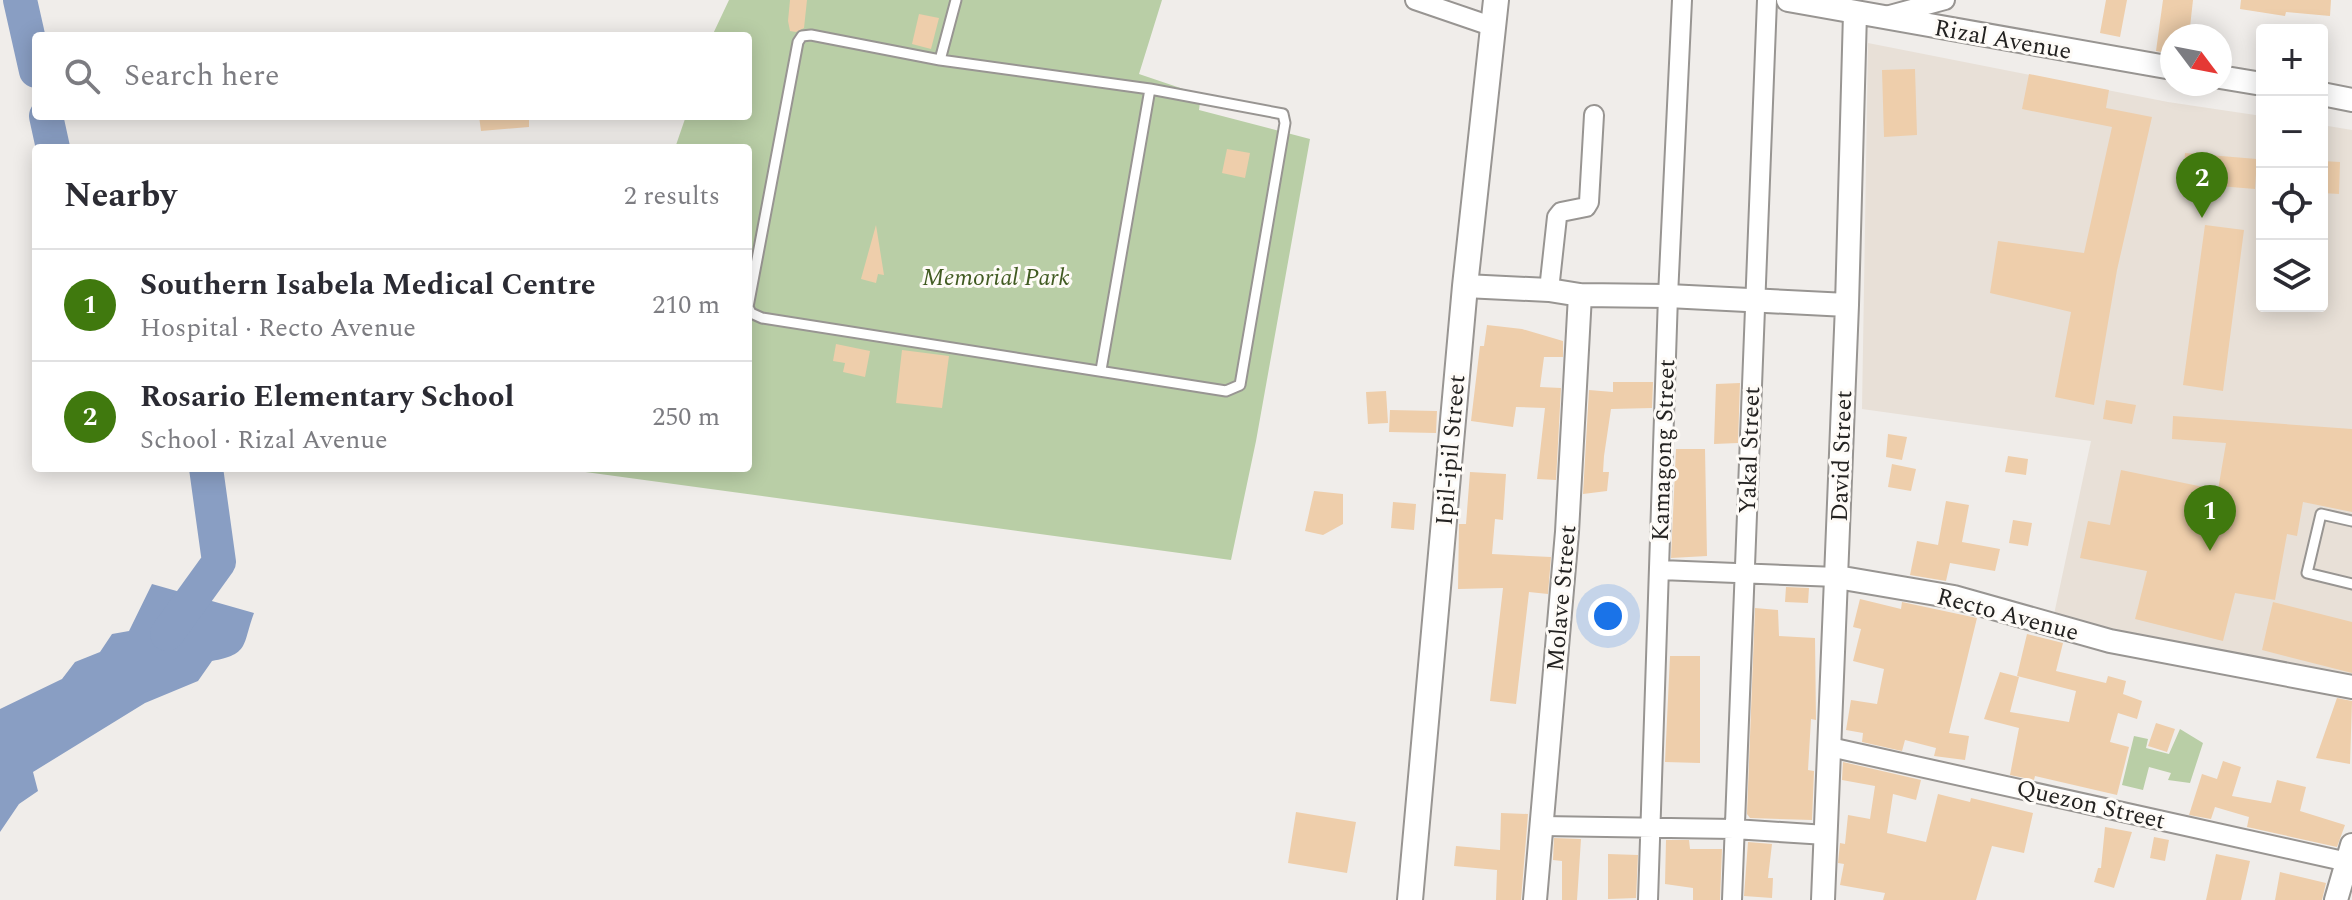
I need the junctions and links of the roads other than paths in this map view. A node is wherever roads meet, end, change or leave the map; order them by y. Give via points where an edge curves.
1 (956, 0) edge
2 (1415, 0) edge
3 (1496, 0) edge
4 (1682, 0) edge
5 (1767, 0) edge
6 (1788, 0) edge
7 (1945, 0) edge
8 (1855, 13) junction
9 (1880, 17) junction
10 (1491, 26) junction
11 (940, 60) junction
12 (2160, 66) edge
13 (2232, 79) edge
14 (2256, 83) edge
15 (1150, 89) junction
16 (2328, 95) edge
17 (2352, 100) edge
18 (1594, 115) dead end
19 (752, 286) edge
20 (1465, 286) junction
21 (1549, 290) junction
22 (1580, 295) junction
23 (1668, 296) junction
24 (1753, 301) junction
25 (1847, 305) junction
26 (752, 313) edge
27 (1101, 370) junction
28 (2352, 521) edge
29 (1660, 570) junction
30 (1746, 574) junction
31 (1837, 577) junction
32 (2352, 584) edge
33 (2352, 687) edge
34 (1830, 747) junction
35 (1542, 826) junction
36 (1650, 828) junction
37 (1734, 829) junction
38 (1826, 835) junction
39 (2350, 857) edge
40 (1410, 900) edge
41 (1535, 900) edge
42 (1648, 900) edge
43 (1732, 900) edge
44 (1823, 900) edge
45 (2336, 900) edge

1 - 11 lane
2 - 10 street
3 - 10 main road, Ipil-ipil Street
4 - 23 street, Kamagong Street
5 - 24 street, Yakal Street
6 - 8 street, Rizal Avenue
7 - 9 street
8 - 9 street, Rizal Avenue
8 - 25 street, David Street
9 - 12 street, Rizal Avenue
10 - 20 main road, Ipil-ipil Street
11 - 15 lane
11 - 19 lane via 802,36
13 - 14 street
15 - 27 lane
15 - 27 lane via 1277,112 1285,118 1244,378 1226,391
16 - 17 street
18 - 21 street via 1589,202 1557,217
20 - 21 street
20 - 40 main road, Ipil-ipil Street
21 - 22 street
22 - 23 street
22 - 35 street, Molave Street
23 - 24 street
23 - 29 street, Kamagong Street
24 - 25 street
24 - 30 street, Yakal Street
25 - 31 street, David Street
26 - 27 lane
28 - 32 lane via 2321,514 2307,573
29 - 30 street, Recto Avenue
29 - 36 street, Kamagong Street
30 - 31 street, Recto Avenue
30 - 37 street, Yakal Street
31 - 33 street, Recto Avenue via 1954,597 2110,641
31 - 34 street, David Street
34 - 38 street, David Street
34 - 39 street, Quezon Street
35 - 36 street
35 - 41 street, Molave Street
36 - 37 street
36 - 42 street, Kamagong Street
37 - 38 street
37 - 43 street, Yakal Street
38 - 44 street, David Street
39 - 45 street

